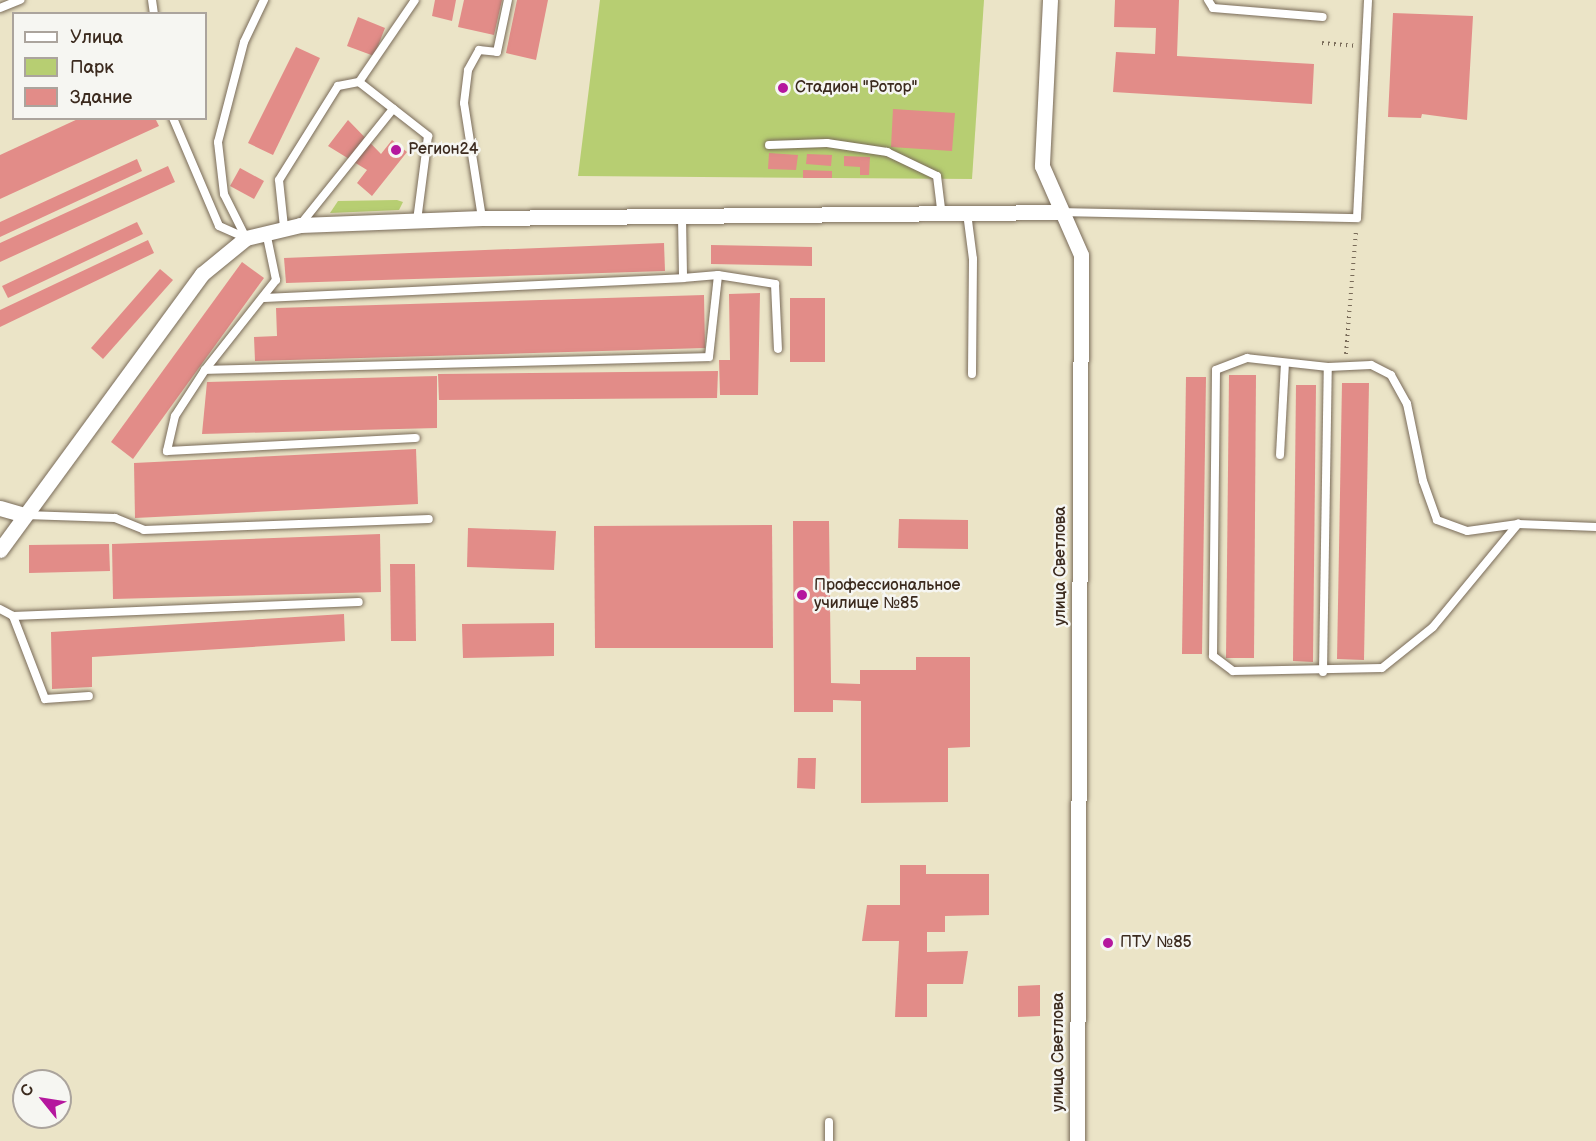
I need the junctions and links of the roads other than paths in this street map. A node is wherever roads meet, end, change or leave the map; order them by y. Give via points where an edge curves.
1 (20, 0) edge
2 (264, 0) edge
3 (415, 0) edge
4 (508, 0) edge
5 (1050, 0) edge
6 (1208, 0) edge
7 (1368, 0) edge
8 (0, 8) edge
9 (1323, 17) dead end
10 (358, 82) junction
11 (393, 109) junction
12 (174, 120) edge
13 (769, 145) dead end
14 (941, 211) junction
15 (967, 211) junction
16 (1060, 212) junction
17 (482, 218) junction
18 (682, 218) junction
19 (417, 221) junction
20 (300, 225) junction
21 (284, 227) junction
22 (266, 232) junction
23 (246, 238) junction
24 (718, 276) junction
25 (683, 278) junction
26 (262, 298) junction
27 (778, 349) dead end
28 (1285, 363) junction
29 (1328, 367) junction
30 (205, 370) junction
31 (972, 374) dead end
32 (416, 438) dead end
33 (1280, 456) dead end
34 (0, 508) edge
35 (24, 515) junction
36 (429, 519) dead end
37 (1518, 524) junction
38 (1596, 527) edge
39 (0, 550) edge
40 (358, 602) dead end
41 (0, 609) edge
42 (13, 616) junction
43 (1323, 672) junction
44 (89, 696) dead end
45 (829, 1122) dead end
46 (830, 1141) edge
47 (1077, 1141) edge

1 - 8 lane
2 - 23 lane via 244,42 218,142 224,194
3 - 10 lane
4 - 17 lane via 497,52 479,50 468,70 464,103
5 - 16 street, улица Светлова via 1042,166
6 - 9 lane via 1213,8
7 - 16 lane via 1357,218
10 - 11 lane
10 - 21 lane via 338,86 279,180
11 - 19 lane via 428,136
11 - 20 lane
12 - 23 lane via 219,226
13 - 14 lane via 827,144 887,152 937,176
14 - 15 street
14 - 18 street
15 - 16 street
15 - 31 lane via 973,259
16 - 47 street, улица Светлова via 1081,255
17 - 18 street
17 - 19 street
18 - 25 lane
19 - 20 street
20 - 21 street
21 - 22 street
22 - 23 street
22 - 26 lane via 276,280
23 - 35 street via 202,274
24 - 25 lane
24 - 27 lane via 775,284
24 - 30 lane via 709,357
25 - 26 lane
26 - 30 lane
28 - 29 lane
28 - 33 lane
28 - 43 lane via 1247,358 1216,370 1213,656 1233,671
29 - 37 lane via 1371,365 1391,375 1407,404 1423,481 1437,520 1467,531
29 - 43 lane
30 - 32 lane via 175,416 167,451
34 - 35 street
35 - 36 lane via 115,518 144,530
35 - 39 street
37 - 38 lane
37 - 43 lane via 1433,627 1382,668
40 - 42 lane
41 - 42 lane
42 - 44 lane via 45,699
45 - 46 lane

